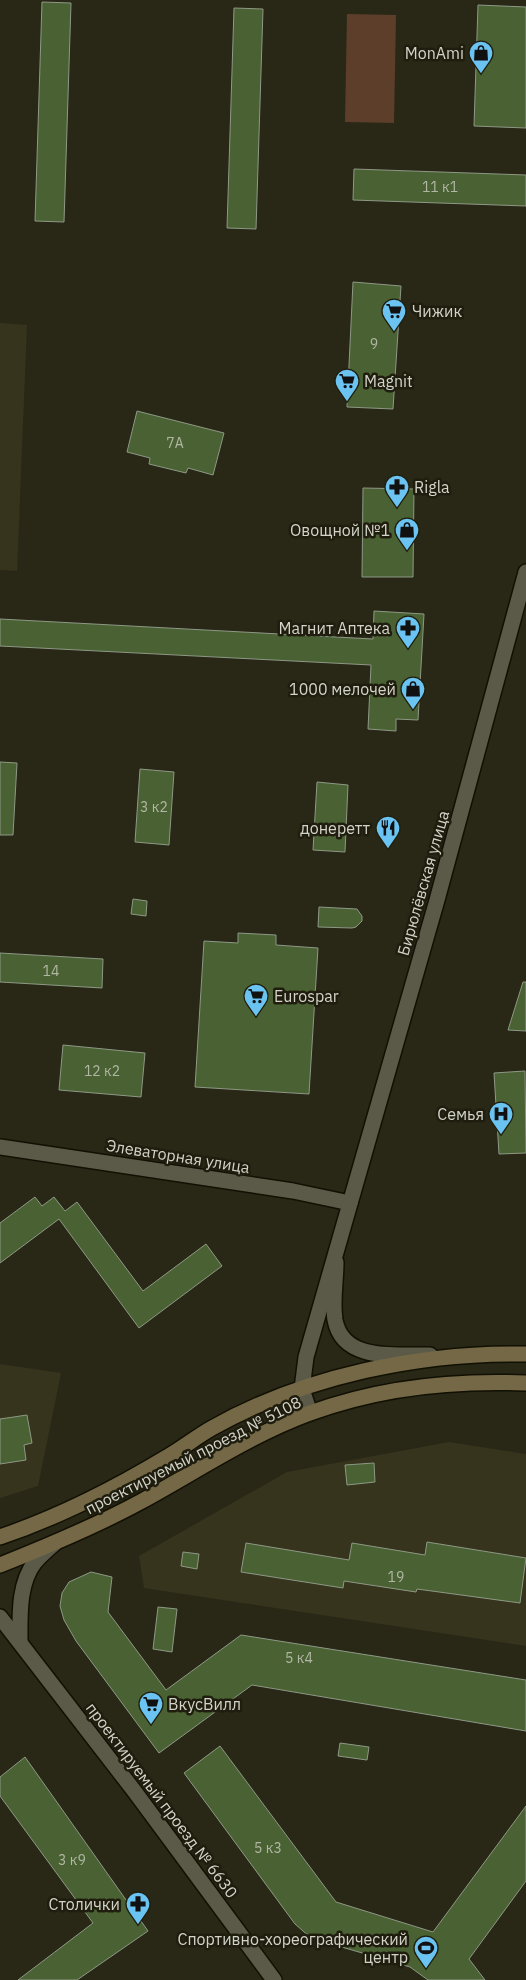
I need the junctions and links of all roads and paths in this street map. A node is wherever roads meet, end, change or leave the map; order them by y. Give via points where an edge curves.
1 (526, 572) edge
2 (0, 1147) edge
3 (350, 1203) junction
4 (337, 1251) junction
5 (526, 1354) edge
6 (459, 1356) junction
7 (526, 1383) edge
8 (302, 1389) junction
9 (310, 1413) junction
10 (0, 1537) edge
11 (55, 1543) junction
12 (0, 1566) edge
13 (0, 1617) edge
14 (20, 1642) junction
15 (274, 1980) edge

1 - 3 street, Бирюлёвская улица
2 - 3 street, Элеваторная улица via 293,1191
3 - 4 street, Бирюлёвская улица
4 - 6 street via 336,1322 341,1335 351,1345 373,1354
4 - 8 street via 306,1357
5 - 6 main road, проектируемый проезд № 5108
6 - 8 main road, проектируемый проезд № 5108 via 345,1374
7 - 9 main road, проектируемый проезд № 5108 via 470,1382 406,1388
8 - 9 street
8 - 10 main road, проектируемый проезд № 5108 via 212,1428 168,1457 71,1510
9 - 11 main road, проектируемый проезд № 5108 via 197,1468 141,1502
11 - 12 main road, проектируемый проезд № 5108
11 - 14 street via 35,1562 28,1574 21,1604
13 - 14 street, проектируемый проезд № 6630
14 - 15 street, проектируемый проезд № 6630

